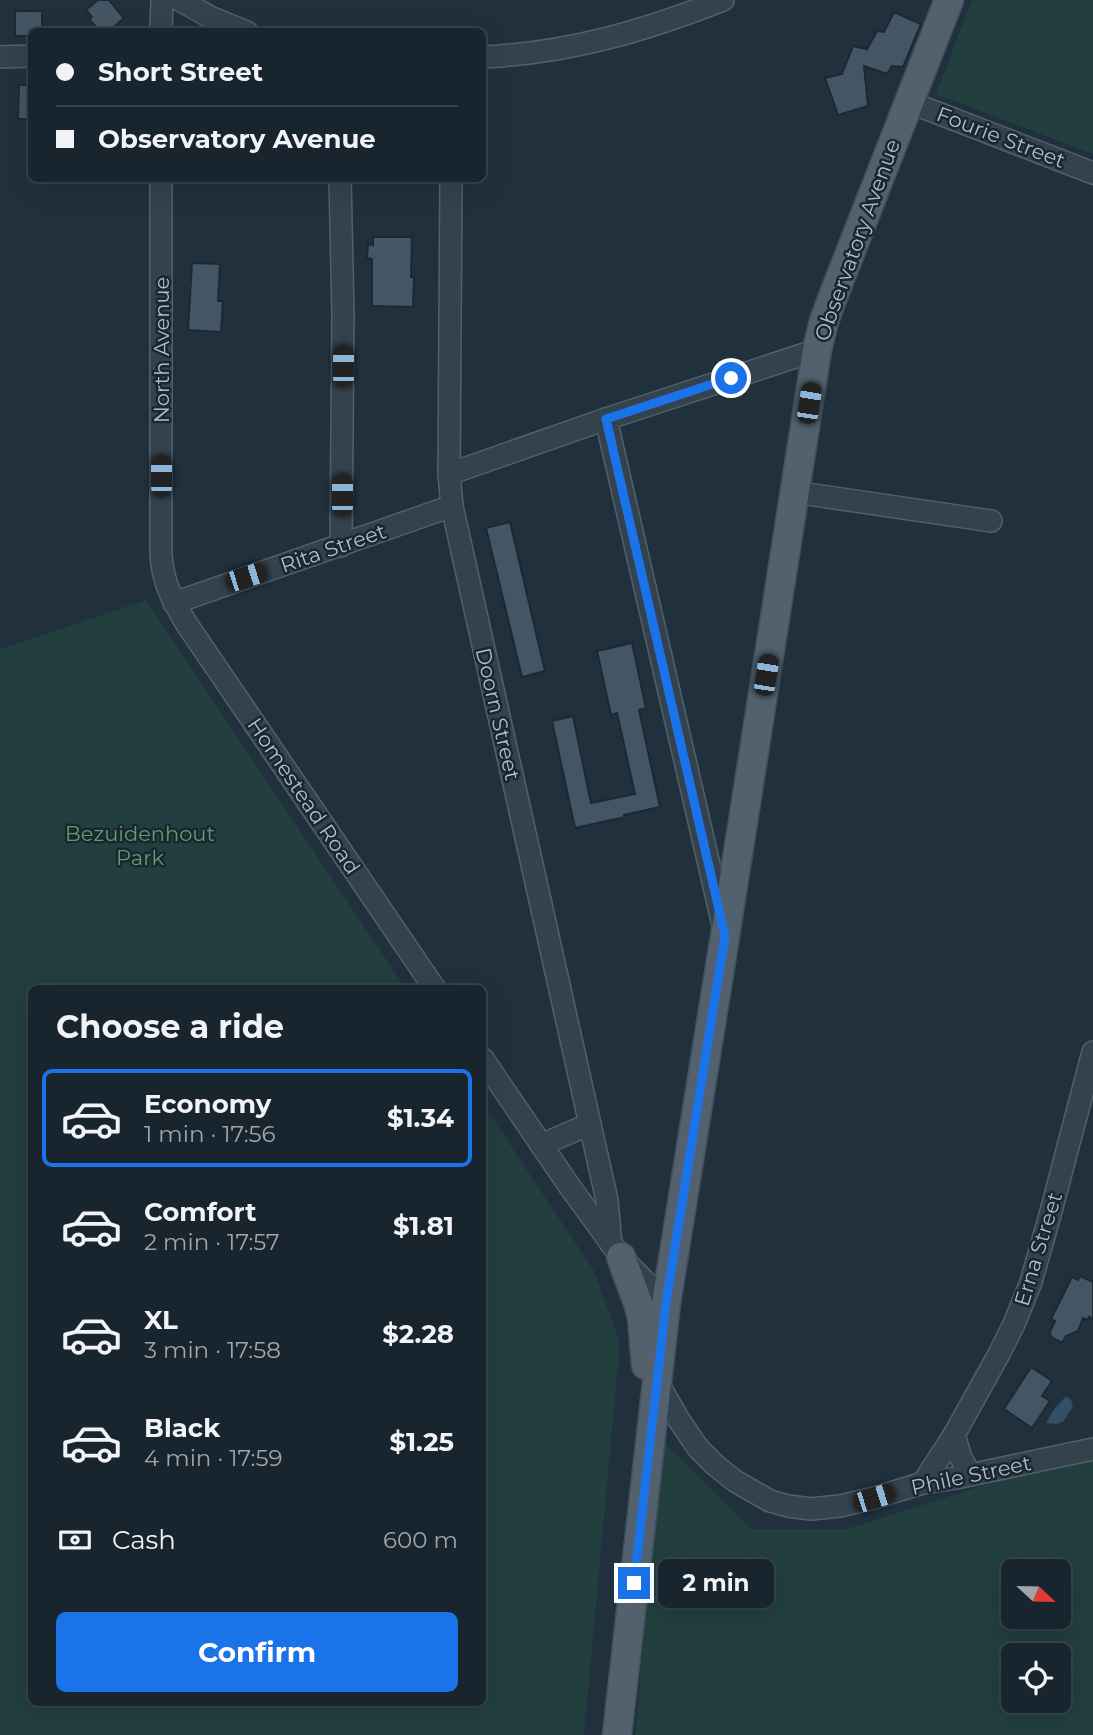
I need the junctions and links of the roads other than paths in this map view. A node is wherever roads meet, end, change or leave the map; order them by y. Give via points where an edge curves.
1 (149, 0) edge
2 (162, 0) edge
3 (180, 0) edge
4 (723, 0) edge
5 (949, 0) edge
6 (160, 28) edge
7 (161, 28) edge
8 (237, 28) edge
9 (28, 56) edge
10 (0, 57) edge
11 (486, 57) edge
12 (908, 102) junction
13 (1093, 173) edge
14 (161, 182) edge
15 (340, 182) edge
16 (451, 182) edge
17 (817, 350) junction
18 (606, 419) junction
19 (449, 474) junction
20 (794, 492) junction
21 (452, 506) junction
22 (991, 521) dead end
23 (341, 546) junction
24 (174, 603) junction
25 (725, 936) junction
26 (432, 985) edge
27 (1093, 1052) edge
28 (486, 1063) edge
29 (590, 1124) junction
30 (541, 1145) junction
31 (616, 1250) junction
32 (666, 1303) junction
33 (656, 1380) junction
34 (650, 1427) junction
35 (954, 1435) junction
36 (1093, 1449) edge
37 (971, 1475) junction
38 (923, 1483) junction
39 (617, 1735) edge

1 - 6 street
2 - 7 street
3 - 8 street
4 - 11 street via 599,41
5 - 12 main road, Observatory Avenue
9 - 10 street
12 - 13 street, Fourie Street
12 - 17 main road, Observatory Avenue
14 - 24 street, North Avenue via 161,555
15 - 23 street
16 - 19 street, Doorn Street
17 - 18 street
17 - 20 main road, Observatory Avenue
18 - 19 street
18 - 25 street
19 - 21 street, Doorn Street
20 - 22 street
20 - 25 main road, Observatory Avenue
21 - 23 street, Rita Street
21 - 29 street, Doorn Street
23 - 24 street, Rita Street
24 - 26 street, Homestead Road
25 - 32 main road, Observatory Avenue
27 - 35 street, Erna Street via 1031,1282 999,1354
28 - 30 street
29 - 30 street
29 - 31 street, Doorn Street
30 - 31 street
31 - 32 street
31 - 34 main road via 642,1317
32 - 33 main road, Observatory Avenue
33 - 34 main road, Observatory Avenue
33 - 38 street, Phile Street via 698,1448 735,1481 769,1501 811,1509 840,1506
34 - 39 main road, Observatory Avenue
35 - 37 street
35 - 38 street, Erna Street
36 - 37 street, Phile Street
37 - 38 street, Phile Street

